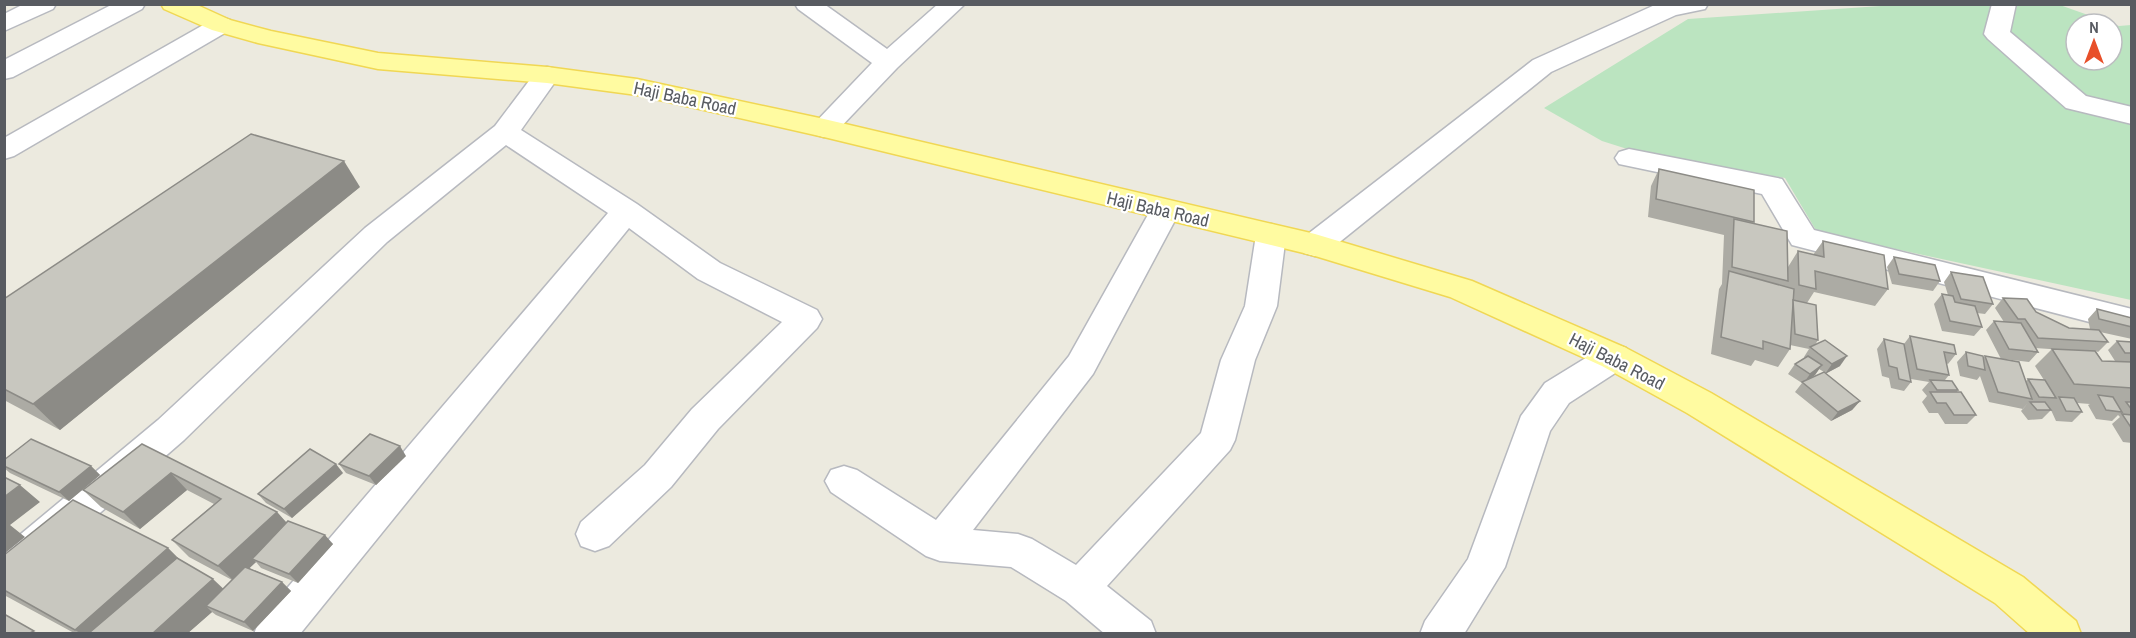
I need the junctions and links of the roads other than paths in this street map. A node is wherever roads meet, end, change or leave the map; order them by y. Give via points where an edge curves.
1 (44, 4) edge
2 (133, 4) edge
3 (173, 4) edge
4 (807, 4) edge
5 (953, 4) edge
6 (1696, 4) edge
7 (2004, 4) edge
8 (4, 24) edge
9 (221, 25) junction
10 (888, 62) junction
11 (4, 71) edge
12 (547, 75) junction
13 (2132, 116) edge
14 (824, 128) junction
15 (506, 132) junction
16 (4, 150) edge
17 (1629, 158) dead end
18 (1165, 211) junction
19 (626, 212) junction
20 (1272, 236) junction
21 (1315, 244) junction
22 (2132, 321) edge
23 (1614, 357) junction
24 (843, 481) dead end
25 (595, 534) dead end
26 (940, 544) junction
27 (4, 572) edge
28 (1080, 588) junction
29 (274, 633) edge
30 (1136, 633) edge
31 (1440, 633) edge
32 (2061, 633) edge

1 - 8 street
2 - 11 street
3 - 9 main road, Haji Baba Road
4 - 10 street
5 - 10 street
6 - 21 street via 1670,8 1542,66
7 - 13 street via 1997,34 2076,102
9 - 12 main road, Haji Baba Road via 378,61
9 - 16 street
10 - 14 street
12 - 14 main road, Haji Baba Road via 637,87
12 - 15 street
14 - 18 main road, Haji Baba Road
15 - 19 street
15 - 27 street via 376,236 171,430
17 - 22 street via 1772,186 1803,238
18 - 20 main road, Haji Baba Road
18 - 26 street via 1081,365
19 - 25 street via 709,271 804,319 705,419 657,476
19 - 29 street
20 - 21 main road, Haji Baba Road
20 - 28 street via 1261,306 1238,360 1217,440
21 - 23 main road, Haji Baba Road via 1461,289
23 - 31 street via 1557,393 1534,426 1485,567
23 - 32 main road, Haji Baba Road via 1699,403 2008,590
24 - 26 street
26 - 28 street via 1018,551
28 - 30 street

